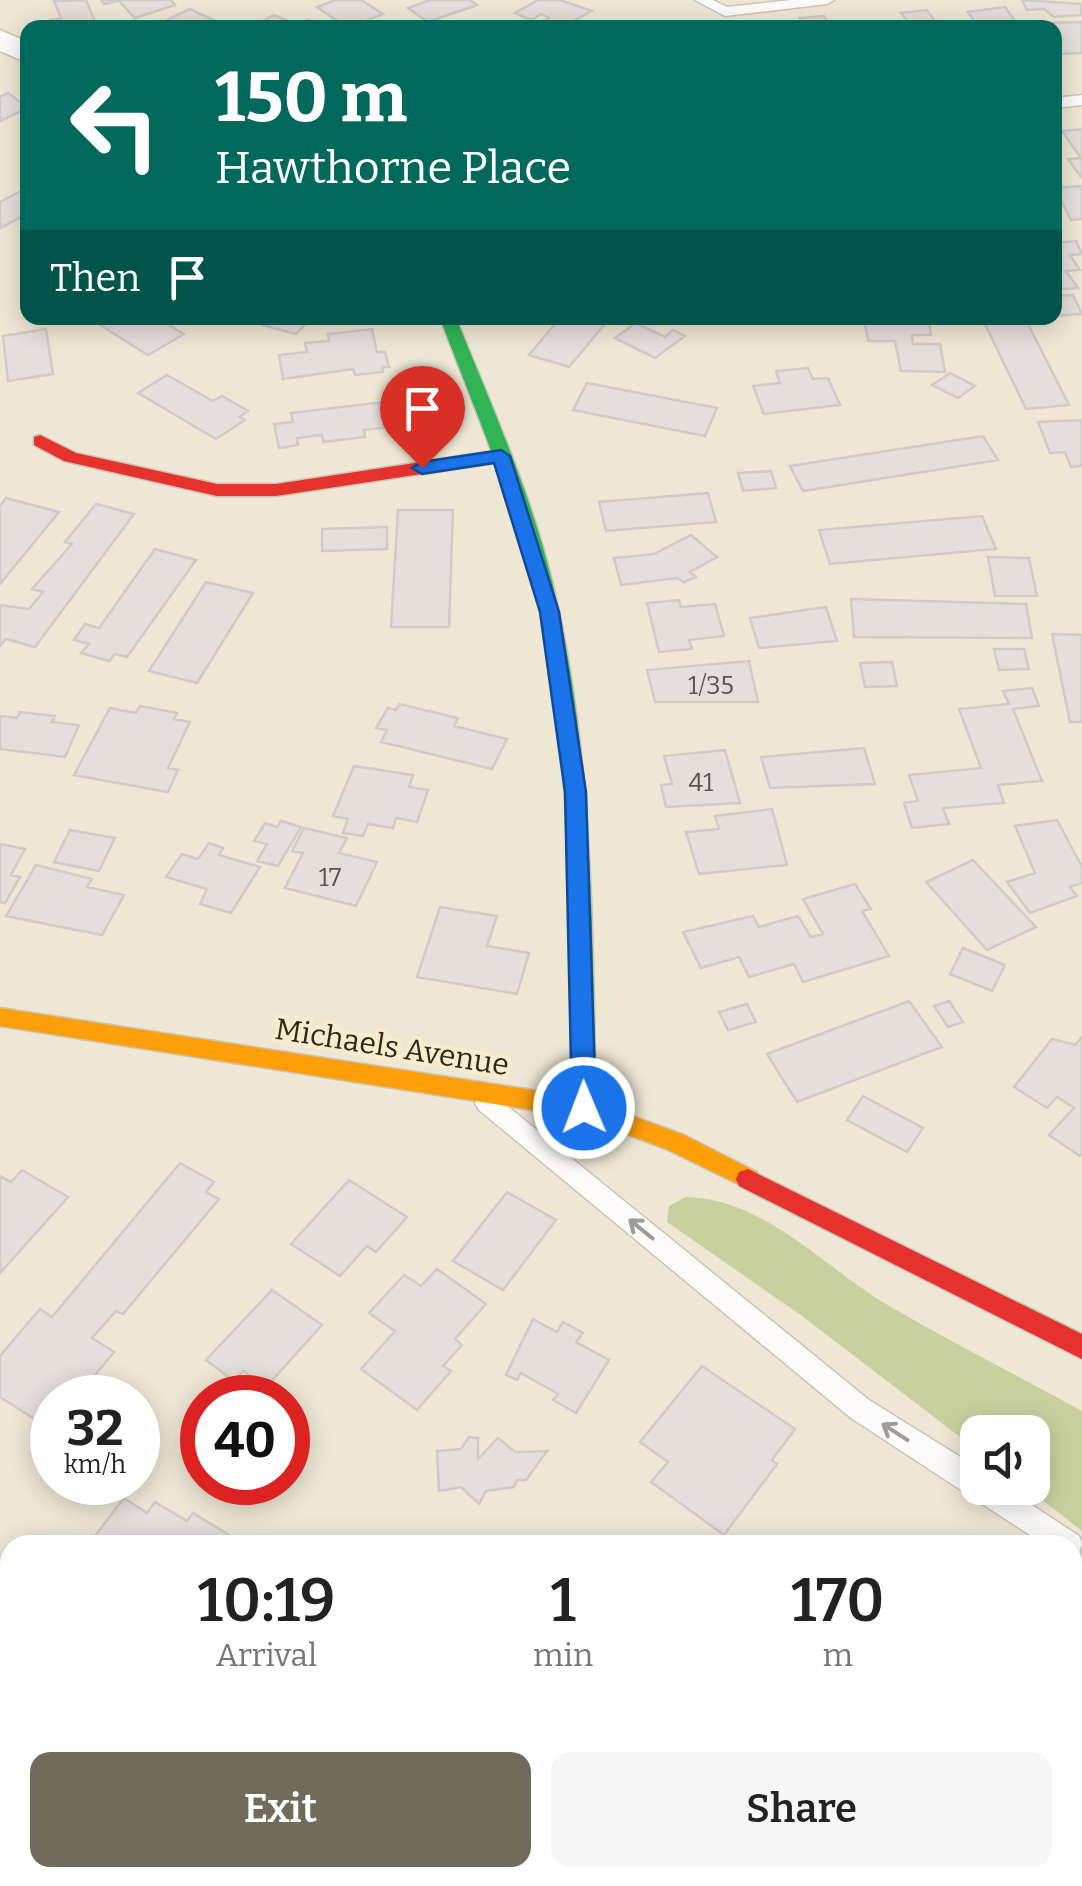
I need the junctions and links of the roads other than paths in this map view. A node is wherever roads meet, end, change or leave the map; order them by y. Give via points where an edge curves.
1 (702, 0) edge
2 (826, 0) edge
3 (451, 325) edge
4 (40, 440) dead end
5 (501, 456) junction
6 (0, 1017) edge
7 (471, 1089) junction
8 (584, 1108) junction
9 (1082, 1347) edge
10 (960, 1473) edge
11 (1009, 1505) edge
12 (1054, 1535) edge

1 - 2 lane via 725,12
3 - 5 street
4 - 5 street via 70,457 217,490 276,490
5 - 8 street via 550,612 576,792
6 - 7 street, Michaels Avenue
7 - 8 street, Michaels Avenue
10 -> 7 lane via 860,1409
8 - 9 street, Michaels Avenue via 675,1142
11 - 12 lane

